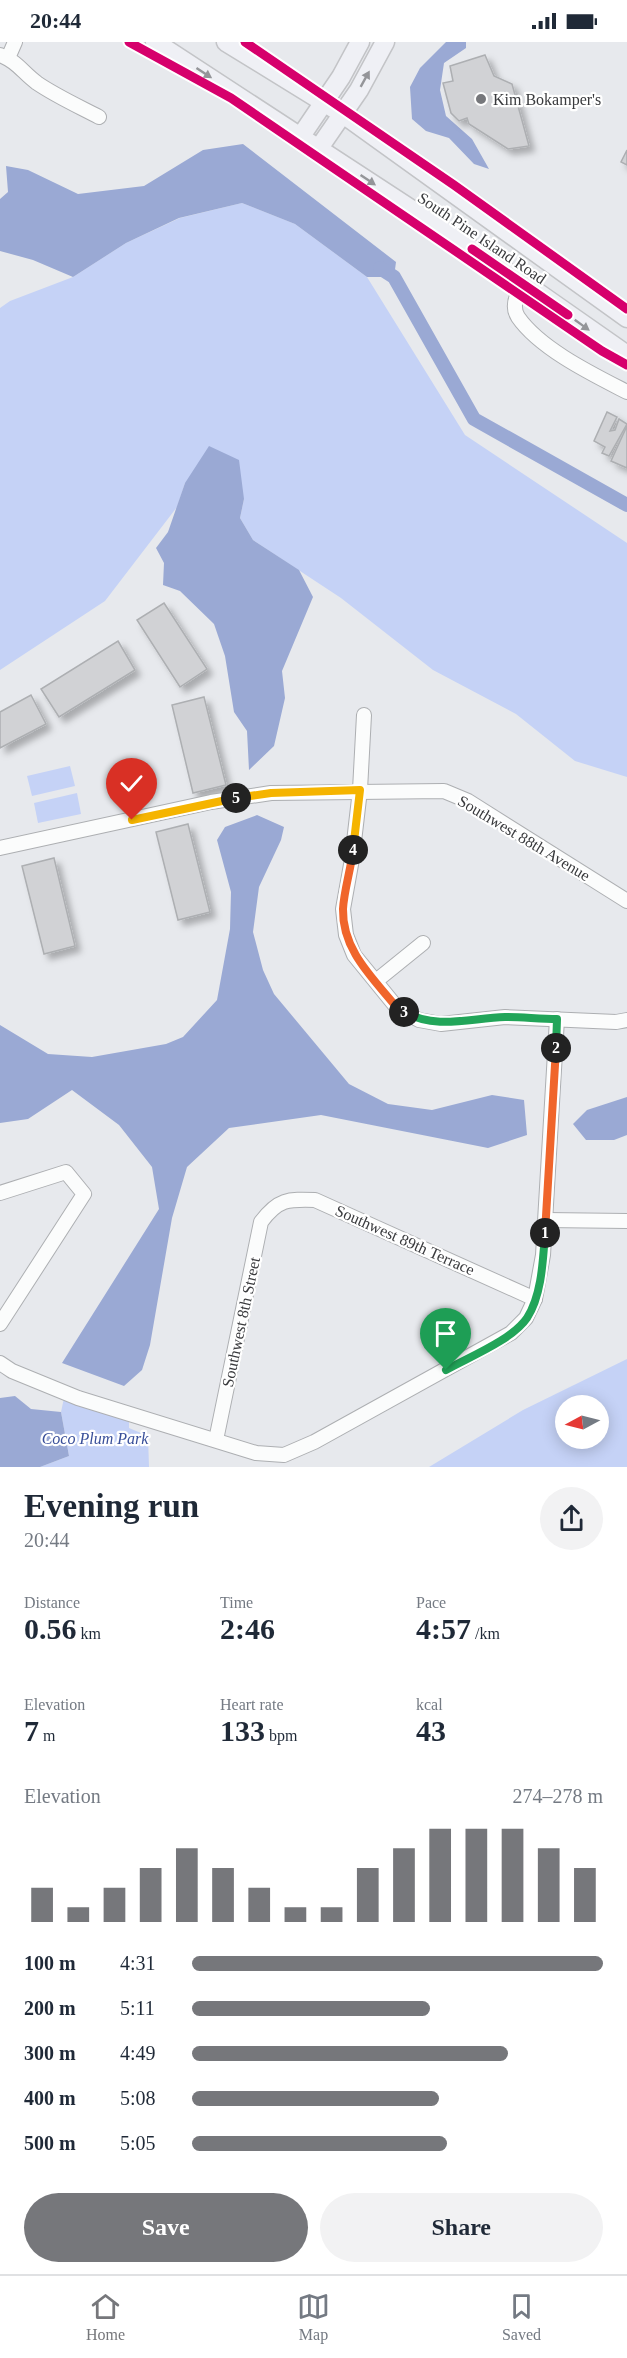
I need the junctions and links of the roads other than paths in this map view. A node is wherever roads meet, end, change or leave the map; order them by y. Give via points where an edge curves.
1 (2, 42) edge
2 (15, 42) edge
3 (155, 42) edge
4 (226, 42) edge
5 (360, 42) edge
6 (385, 42) edge
7 (2, 54) edge
8 (324, 103) junction
9 (343, 114) junction
10 (99, 117) dead end
11 (300, 136) junction
12 (320, 148) junction
13 (524, 283) junction
14 (627, 318) edge
15 (627, 355) edge
16 (627, 392) edge
17 (364, 715) dead end
18 (360, 790) junction
19 (0, 848) edge
20 (627, 901) edge
21 (423, 943) dead end
22 (376, 981) junction
23 (557, 1019) junction
24 (627, 1020) edge
25 (0, 1193) edge
26 (273, 1207) joint
27 (546, 1220) junction
28 (627, 1221) edge
29 (535, 1299) junction
30 (0, 1324) edge
31 (0, 1364) edge
32 (216, 1440) junction

1 - 7 street
2 - 7 street
3 -> 11 main road, South Pine Island Road
4 - 8 main road, South Pine Island Road
5 - 8 main road
9 -> 6 main road
7 - 10 street via 52,92
8 - 9 main road, South Pine Island Road
8 - 11 main road
9 - 12 main road
9 - 14 main road, South Pine Island Road
11 - 12 main road, South Pine Island Road
12 -> 13 main road, South Pine Island Road
13 -> 15 main road, South Pine Island Road
13 - 16 street via 514,305 518,317 547,345 588,373
17 - 18 street
18 - 19 street, Southwest 88th Avenue via 271,793 211,802
18 - 20 street, Southwest 88th Avenue via 444,791 468,801
18 - 22 street via 343,909 346,935 354,955
21 - 22 street
22 - 23 street via 398,1009 419,1020 441,1024 505,1017
23 - 24 street
23 - 27 street
25 - 30 street via 66,1172 84,1194
26 - 29 street, Southwest 89th Terrace via 290,1200 315,1200
26 - 32 street, Southwest 8th Street via 261,1222
27 - 28 street
27 - 29 street
29 - 32 street via 526,1318 511,1333 314,1442 284,1455 256,1453
31 - 32 street via 78,1398

